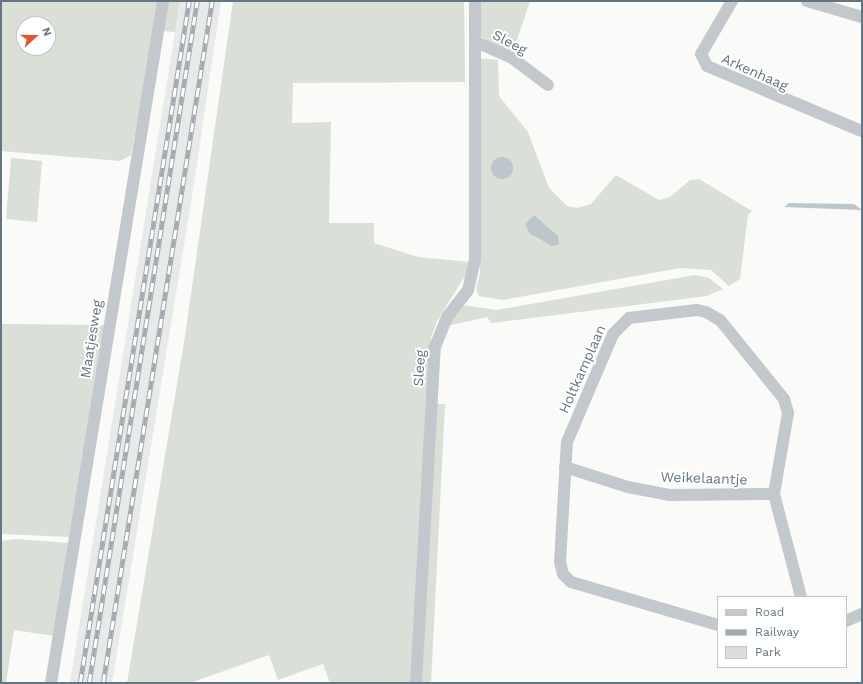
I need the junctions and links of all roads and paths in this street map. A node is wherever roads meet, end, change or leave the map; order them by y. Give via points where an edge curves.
1 (163, 1) edge
2 (475, 1) edge
3 (732, 1) edge
4 (807, 1) edge
5 (862, 17) edge
6 (476, 42) junction
7 (548, 85) dead end
8 (862, 130) edge
9 (565, 467) junction
10 (774, 494) junction
11 (802, 596) edge
12 (862, 614) edge
13 (847, 621) edge
14 (717, 625) edge
15 (51, 683) edge
16 (416, 683) edge

1 - 15 street, Maatjesweg
2 - 6 street, Sleeg
3 - 8 street, Arkenhaag via 701,54 707,66
4 - 5 street
6 - 7 street, Sleeg via 512,58
6 - 16 street, Sleeg via 475,259 468,290 447,317 434,347
9 - 10 street, Weikelaantje via 628,487 670,495
9 - 10 street, Holtkamplaan via 567,442 618,325 641,315 697,310 720,320 784,399 788,413
9 - 14 street, Holtkamplaan via 560,562 563,574 571,582
10 - 11 street, Holtkamplaan
12 - 13 street

